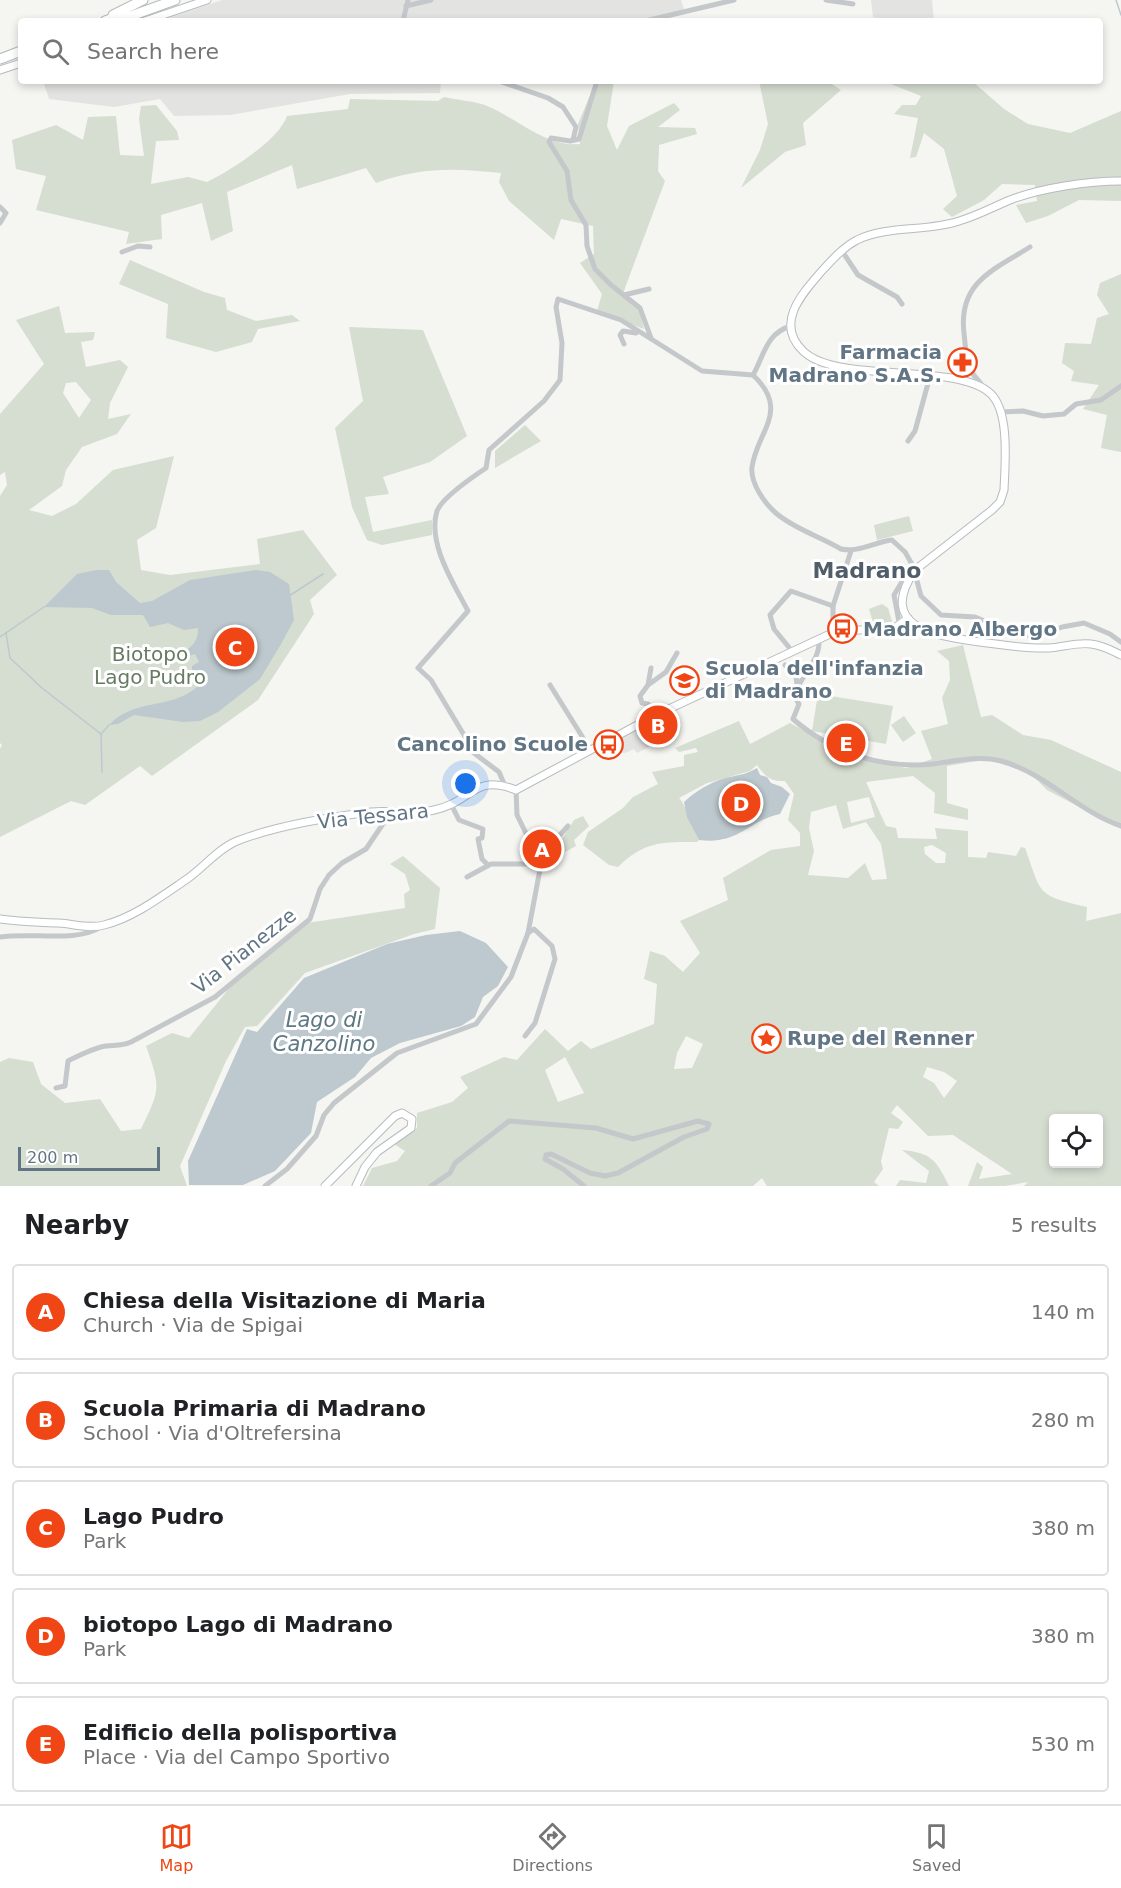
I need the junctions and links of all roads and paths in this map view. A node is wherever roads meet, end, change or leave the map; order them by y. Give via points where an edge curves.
1 (143, 0) edge
2 (163, 0) edge
3 (175, 0) edge
4 (207, 0) edge
5 (431, 0) edge
6 (734, 0) edge
7 (826, 0) edge
8 (708, 2) edge
9 (407, 3) edge
10 (853, 4) dead end
11 (110, 18) edge
12 (113, 18) edge
13 (125, 18) edge
14 (155, 18) edge
15 (404, 18) edge
16 (655, 18) edge
17 (18, 54) edge
18 (0, 61) edge
19 (18, 64) edge
20 (0, 70) edge
21 (509, 84) edge
22 (596, 84) edge
23 (573, 140) junction
24 (1121, 181) edge
25 (0, 207) edge
26 (0, 223) edge
27 (150, 247) dead end
28 (1030, 247) dead end
29 (842, 250) junction
30 (122, 252) dead end
31 (649, 289) dead end
32 (624, 295) junction
33 (902, 304) dead end
34 (791, 326) junction
35 (652, 339) junction
36 (624, 344) dead end
37 (753, 375) junction
38 (930, 376) junction
39 (1121, 386) edge
40 (984, 389) junction
41 (1001, 412) junction
42 (908, 441) dead end
43 (841, 549) junction
44 (850, 551) junction
45 (837, 557) dead end
46 (914, 572) junction
47 (833, 606) junction
48 (908, 618) junction
49 (899, 622) junction
50 (918, 628) junction
51 (892, 630) junction
52 (830, 634) junction
53 (819, 640) junction
54 (1121, 642) edge
55 (792, 651) junction
56 (677, 653) dead end
57 (1121, 655) edge
58 (781, 661) junction
59 (651, 668) dead end
60 (797, 684) junction
61 (550, 685) dead end
62 (648, 685) junction
63 (656, 715) junction
64 (591, 749) junction
65 (505, 786) junction
66 (516, 790) junction
67 (452, 806) junction
68 (391, 812) junction
69 (568, 826) dead end
70 (1121, 826) edge
71 (538, 856) junction
72 (488, 865) junction
73 (467, 877) dead end
74 (0, 919) edge
75 (103, 926) junction
76 (528, 933) junction
77 (0, 937) edge
78 (525, 1036) dead end
79 (56, 1089) dead end
80 (265, 1186) edge
81 (324, 1186) edge
82 (356, 1186) edge
83 (431, 1186) edge
84 (584, 1186) edge

1 - 11 highway
2 - 12 highway
3 - 13 highway
4 - 14 main road
5 - 9 street
6 - 8 street
7 - 10 street
8 - 16 street
9 - 15 street
17 - 18 highway
19 - 20 main road
21 - 23 street via 563,107 576,127
22 - 23 street via 579,139
23 - 32 street via 551,138 549,142 567,171 572,200 586,225 587,246 595,269
24 - 29 main road via 1039,191 959,222 878,233
25 - 26 street via 6,213
27 - 30 street via 138,246
28 - 40 street via 981,278 966,300 963,326 967,357 972,373
29 - 33 street via 858,275 897,297
29 - 34 main road via 801,295
31 - 32 street
32 - 35 street via 640,308
34 - 37 street via 768,342
34 - 38 main road via 796,342 816,361
35 - 36 street via 627,329 620,335
35 - 37 street via 702,371
35 - 65 street via 621,320 558,299 560,380 544,400 489,450 486,468 445,500 437,512 441,559 468,611 418,668 431,680 470,750 499,772
37 - 43 street via 764,385 770,404 770,422 752,466 753,481 778,515
38 - 40 main road
38 - 42 street via 915,431
39 - 41 street via 1101,400 1076,404 1064,414
40 - 41 main road
41 - 46 main road via 1004,490 1000,502
43 - 44 street
43 - 45 street
44 - 46 street via 892,540 905,552
44 - 47 street
46 - 48 main road via 903,593
46 - 49 street via 903,580 894,595
46 - 54 street via 921,596 940,615 975,617 1016,634 1038,637 1084,623
47 - 52 street
47 - 55 street via 791,591 770,615 774,629
48 - 49 main road
48 - 50 main road
49 - 51 main road
50 - 51 main road
50 - 57 main road via 938,636 1023,648 1089,643
51 - 52 main road
52 - 53 main road
53 - 55 main road
53 - 60 street via 820,653
55 - 58 main road
56 - 62 street via 666,672
58 - 60 street via 796,677
58 - 63 main road
59 - 62 street
60 - 70 street via 794,696 799,704 793,719 838,750 875,762 916,765 998,760 1052,784 1089,812
61 - 64 street
62 - 63 street via 639,698
63 - 64 main road
64 - 66 main road
65 - 66 main road
65 - 67 main road, Via Tessara via 478,786
66 - 71 street via 517,815
67 - 68 main road, Via Tessara via 428,812
67 - 72 street via 459,820 483,829 482,838 478,839 482,859
68 - 75 main road, Via Tessara via 309,822 235,842 153,902
68 - 79 street, Via Pianezze via 366,849 329,874 310,919 214,997 121,1047 91,1050 68,1061 65,1086
69 - 71 street
71 - 72 street via 526,864
71 - 76 street via 540,872
72 - 73 street
74 - 75 main road
75 - 77 street via 90,934
76 - 78 street via 534,929 552,946 555,959 535,1023
76 - 80 street via 517,967 484,1017 463,1031 397,1053 334,1103 324,1115 316,1136 287,1169
81 - 82 main road via 395,1116 410,1116 411,1128 377,1152
83 - 84 street via 509,1121 596,1128 633,1139 698,1121 709,1124 707,1129 612,1174 590,1173 546,1155 545,1159

